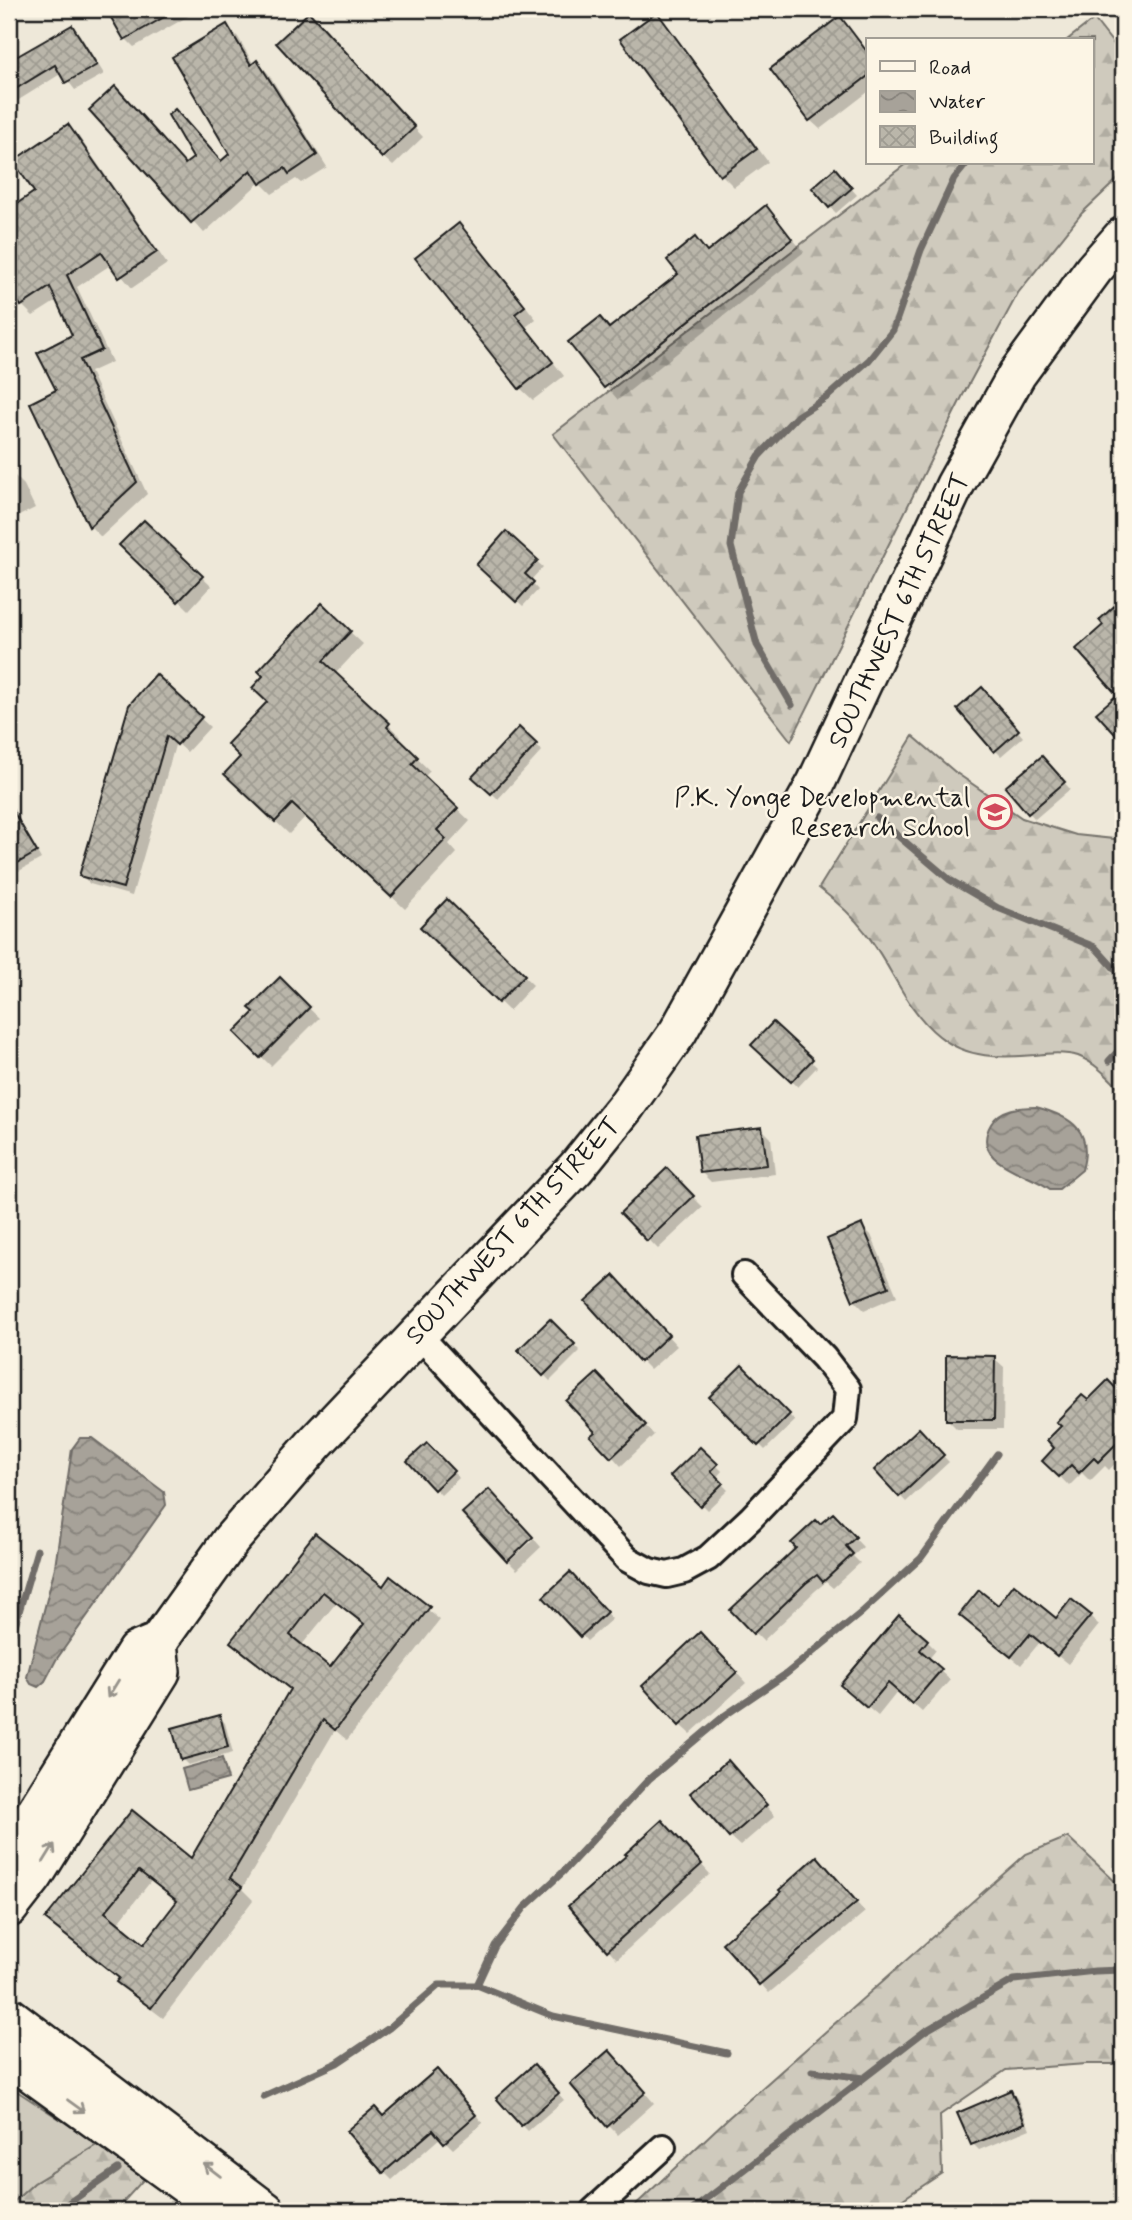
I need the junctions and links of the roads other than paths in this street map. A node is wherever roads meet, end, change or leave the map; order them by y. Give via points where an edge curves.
1 (1123, 236) edge
2 (744, 1275) dead end
3 (417, 1333) junction
4 (158, 1642) junction
5 (9, 1854) edge
6 (9, 1908) edge
7 (9, 2016) edge
8 (9, 2057) edge
9 (663, 2147) dead end
10 (244, 2208) edge
11 (593, 2211) edge

1 - 3 street, SOUTHWEST 6TH STREET via 1017,374 961,474 816,783 678,1032 576,1168
2 - 3 street via 824,1358 848,1390 845,1419 708,1558 667,1575 627,1559
3 - 4 street, SOUTHWEST 6TH STREET via 231,1539
4 -> 5 street, SOUTHWEST 6TH STREET via 136,1651
6 -> 4 street via 34,1876 161,1672
10 -> 7 street
8 -> 10 street
9 - 11 street

